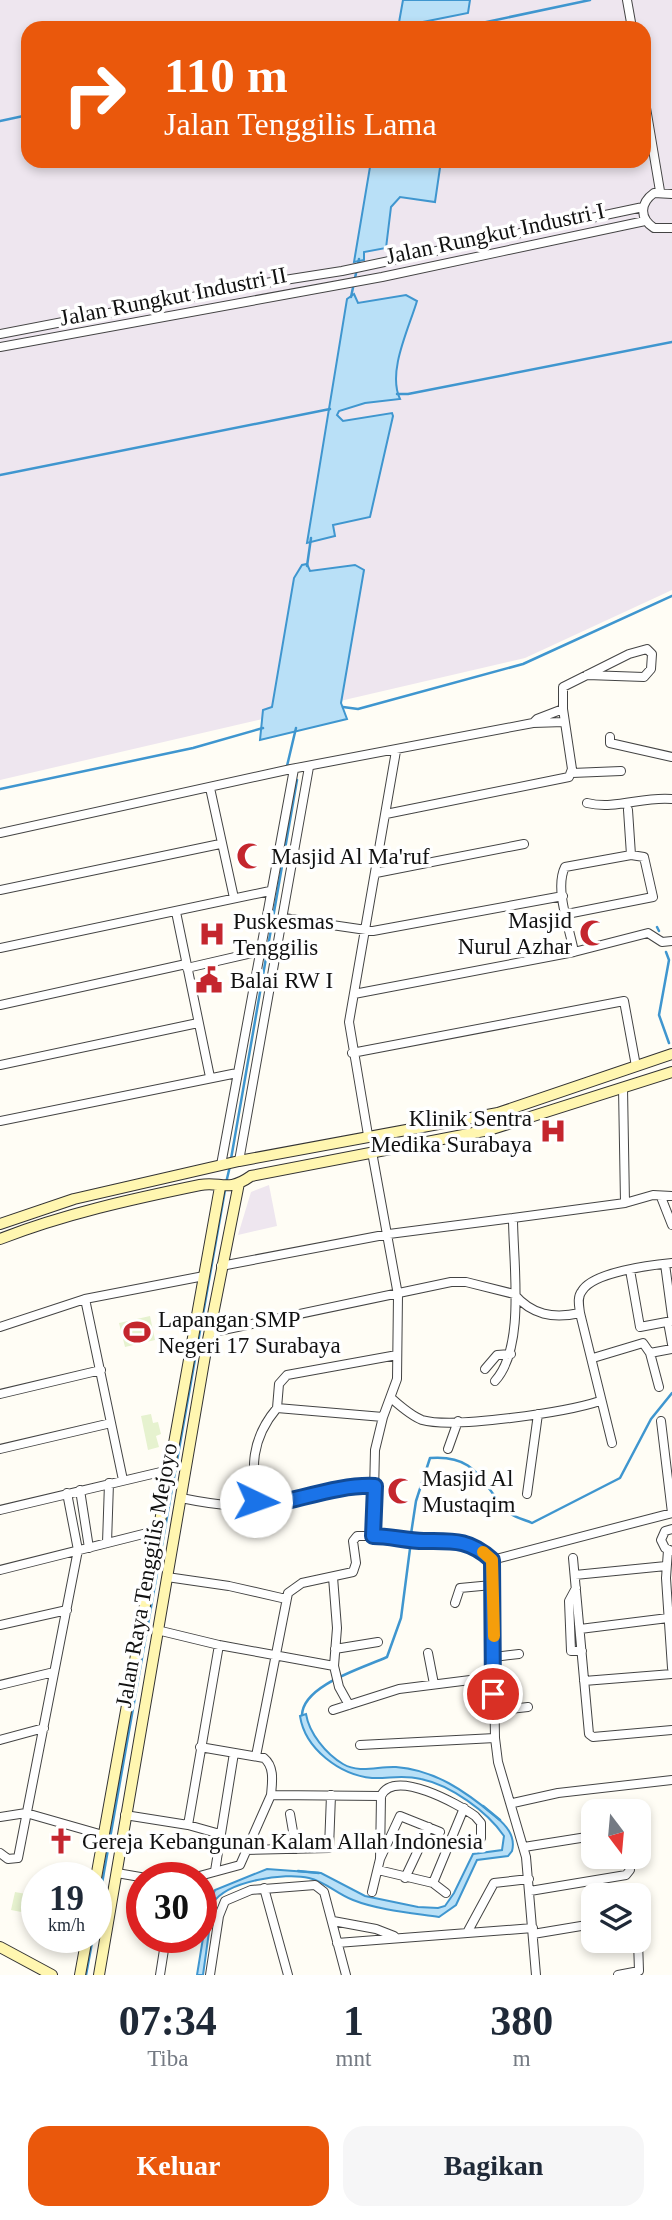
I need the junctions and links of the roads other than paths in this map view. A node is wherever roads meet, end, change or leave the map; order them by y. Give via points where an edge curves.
1 (627, 0) edge
2 (631, 21) edge
3 (651, 138) edge
4 (660, 191) junction
5 (672, 194) edge
6 (643, 207) junction
7 (645, 221) junction
8 (672, 228) edge
9 (352, 269) junction
10 (351, 282) junction
11 (148, 306) junction
12 (150, 321) junction
13 (0, 334) edge
14 (0, 347) edge
15 (587, 676) junction
16 (563, 709) junction
17 (564, 722) junction
18 (533, 723) junction
19 (610, 737) dead end
20 (396, 751) junction
21 (672, 757) edge
22 (309, 767) junction
23 (294, 769) junction
24 (621, 771) dead end
25 (572, 773) junction
26 (209, 788) junction
27 (672, 799) edge
28 (587, 803) dead end
29 (628, 810) dead end
30 (386, 814) junction
31 (0, 833) edge
32 (220, 844) junction
33 (524, 844) dead end
34 (631, 855) junction
35 (376, 873) junction
36 (0, 890) edge
37 (270, 891) junction
38 (563, 896) junction
39 (234, 898) junction
40 (176, 912) junction
41 (567, 914) junction
42 (284, 918) junction
43 (364, 932) junction
44 (672, 941) edge
45 (0, 948) edge
46 (575, 952) junction
47 (266, 959) junction
48 (187, 966) junction
49 (354, 994) junction
50 (0, 1005) edge
51 (198, 1023) junction
52 (352, 1053) junction
53 (672, 1054) edge
54 (0, 1065) edge
55 (636, 1066) junction
56 (237, 1073) junction
57 (668, 1073) edge
58 (210, 1077) junction
59 (623, 1088) junction
60 (0, 1121) edge
61 (437, 1123) junction
62 (368, 1135) junction
63 (440, 1139) junction
64 (295, 1150) junction
65 (372, 1152) junction
66 (230, 1163) junction
67 (297, 1166) junction
68 (229, 1186) junction
69 (101, 1192) junction
70 (661, 1196) junction
71 (672, 1196) edge
72 (625, 1203) junction
73 (104, 1207) junction
74 (513, 1218) junction
75 (0, 1224) edge
76 (672, 1225) edge
77 (389, 1234) junction
78 (0, 1239) edge
79 (669, 1263) edge
80 (221, 1266) junction
81 (630, 1270) junction
82 (204, 1276) junction
83 (514, 1294) junction
84 (398, 1295) junction
85 (85, 1300) junction
86 (580, 1313) junction
87 (671, 1320) edge
88 (0, 1327) edge
89 (209, 1333) junction
90 (672, 1346) edge
91 (198, 1351) junction
92 (650, 1353) junction
93 (511, 1354) junction
94 (397, 1355) junction
95 (593, 1358) junction
96 (485, 1369) dead end
97 (101, 1370) junction
98 (495, 1381) dead end
99 (659, 1387) dead end
100 (0, 1394) edge
101 (391, 1398) junction
102 (600, 1401) junction
103 (277, 1408) junction
104 (538, 1414) junction
105 (383, 1417) junction
106 (458, 1421) junction
107 (661, 1421) dead end
108 (111, 1423) junction
109 (612, 1443) dead end
110 (0, 1449) edge
111 (447, 1450) dead end
112 (668, 1453) edge
113 (169, 1471) junction
114 (123, 1480) junction
115 (109, 1483) junction
116 (375, 1486) junction
117 (80, 1490) junction
118 (67, 1493) junction
119 (527, 1494) dead end
120 (181, 1498) junction
121 (256, 1507) junction
122 (0, 1510) edge
123 (672, 1513) edge
124 (672, 1529) edge
125 (159, 1530) junction
126 (373, 1536) junction
127 (107, 1543) junction
128 (89, 1548) junction
129 (78, 1550) junction
130 (670, 1550) edge
131 (573, 1558) dead end
132 (492, 1560) junction
133 (666, 1566) junction
134 (0, 1570) edge
135 (575, 1575) junction
136 (167, 1577) junction
137 (333, 1577) junction
138 (492, 1585) junction
139 (576, 1588) junction
140 (156, 1590) junction
141 (285, 1598) junction
142 (455, 1603) dead end
143 (67, 1610) junction
144 (668, 1618) junction
145 (0, 1625) edge
146 (580, 1629) junction
147 (157, 1630) junction
148 (378, 1642) dead end
149 (219, 1645) junction
150 (335, 1649) junction
151 (582, 1651) junction
152 (428, 1653) dead end
153 (275, 1654) junction
154 (519, 1654) dead end
155 (494, 1657) junction
156 (672, 1668) edge
157 (334, 1670) junction
158 (54, 1672) junction
159 (672, 1674) edge
160 (494, 1677) junction
161 (584, 1681) junction
162 (434, 1684) junction
163 (0, 1685) edge
164 (349, 1705) junction
165 (528, 1707) dead end
166 (333, 1710) dead end
167 (493, 1711) junction
168 (44, 1728) junction
169 (672, 1730) edge
170 (495, 1738) junction
171 (0, 1740) edge
172 (360, 1745) dead end
173 (200, 1747) junction
174 (234, 1753) junction
175 (256, 1756) junction
176 (672, 1780) edge
177 (271, 1795) junction
178 (331, 1795) junction
179 (380, 1796) junction
180 (513, 1803) junction
181 (464, 1808) junction
182 (26, 1814) junction
183 (290, 1814) dead end
184 (125, 1815) junction
185 (0, 1817) edge
186 (188, 1825) junction
187 (429, 1827) junction
188 (440, 1832) dead end
189 (220, 1834) junction
190 (103, 1835) junction
191 (581, 1838) edge
192 (477, 1844) dead end
193 (524, 1847) junction
194 (296, 1849) junction
195 (245, 1850) junction
196 (2, 1855) edge
197 (380, 1859) junction
198 (99, 1862) edge
199 (216, 1862) edge
200 (630, 1869) edge
201 (378, 1870) junction
202 (217, 1871) edge
203 (117, 1873) junction
204 (126, 1875) edge
205 (405, 1878) junction
206 (529, 1878) junction
207 (433, 1883) junction
208 (264, 1888) junction
209 (530, 1891) junction
210 (372, 1892) dead end
211 (446, 1893) dead end
212 (332, 1921) junction
213 (581, 1925) edge
214 (468, 1931) junction
215 (533, 1931) junction
216 (397, 1937) junction
217 (337, 1943) junction
218 (0, 1947) edge
219 (83, 1953) edge
220 (163, 1953) edge
221 (639, 1953) edge
222 (52, 1975) edge
223 (80, 1975) edge
224 (99, 1975) edge
225 (160, 1975) edge
226 (210, 1975) edge
227 (288, 1975) edge
228 (346, 1975) edge
229 (536, 1975) edge
230 (618, 1975) edge

1 - 2 street
3 - 4 street
4 - 5 street
4 - 6 street
6 - 7 street
6 - 9 street, Jalan Rungkut Industri I
7 - 8 street via 659,230
7 - 10 street, Jalan Rungkut Industri I
9 - 10 street
9 - 11 street, Jalan Rungkut Industri II
10 - 12 street, Jalan Rungkut Industri II
11 - 12 street
11 - 13 street, Jalan Rungkut Industri II
12 - 14 street, Jalan Rungkut Industri II
15 - 15 street via 642,650 652,654 645,677
15 - 16 street via 563,687
16 - 17 street
16 - 18 street
17 - 18 street
17 - 25 street
18 - 20 street
19 - 21 street via 610,743
20 - 22 street
20 - 30 street
22 - 23 street
22 - 42 street
23 - 26 street
23 - 37 street
24 - 25 street
25 - 30 street via 562,779
26 - 31 street
26 - 32 street
27 - 28 street via 645,798 603,806
29 - 34 street
30 - 35 street
32 - 36 street
32 - 39 street
33 - 35 street
34 - 38 street via 565,867
34 - 41 street via 644,858 653,897
35 - 43 street
37 - 39 street
37 - 47 street
38 - 41 street
38 - 43 street
39 - 40 street
40 - 45 street
40 - 48 street
41 - 46 street
42 - 43 street
42 - 47 street
43 - 49 street
44 - 46 street via 662,942 648,933
46 - 49 street
47 - 48 street
47 - 56 street
47 - 66 street
48 - 50 street
48 - 51 street
49 - 52 street via 349,1022
51 - 54 street
51 - 58 street
52 - 55 street via 624,1000
52 - 62 street
53 - 55 street
55 - 61 street via 498,1113
56 - 58 street
56 - 66 street
57 - 59 street
58 - 60 street
59 - 63 street via 499,1128
59 - 72 street
61 - 62 street
61 - 63 street
62 - 64 street
63 - 65 street
64 - 66 street
64 - 67 street
65 - 67 street
65 - 77 street
66 - 69 street
67 - 68 street
68 - 73 street via 205,1184
68 - 80 street, Jalan Raya Tenggilis Mejoyo
68 - 82 street, Jalan Raya Tenggilis Mejoyo
69 - 73 street
69 - 75 street
70 - 71 street
70 - 72 street
70 - 76 street
72 - 74 street
73 - 78 street
74 - 77 street
74 - 83 street
77 - 80 street
77 - 84 street
79 - 81 street
79 - 87 street
80 - 89 street, Jalan Raya Tenggilis Mejoyo
81 - 86 street via 585,1286 579,1297
81 - 87 street via 640,1327
82 - 85 street
82 - 91 street, Jalan Raya Tenggilis Mejoyo
83 - 84 street via 458,1282
83 - 86 street via 538,1313
83 - 93 street
84 - 89 street
84 - 94 street
85 - 88 street
85 - 97 street
86 - 95 street
87 - 90 street
89 - 91 street, Jalan Raya Tenggilis Mejoyo
90 - 92 street
91 - 113 street, Jalan Raya Tenggilis Mejoyo
91 - 120 street, Jalan Raya Tenggilis Mejoyo
92 - 95 street via 643,1343
92 - 99 street
93 - 96 street via 497,1355
93 - 98 street
94 - 101 street
94 - 103 street via 287,1375 279,1384
95 - 102 street
97 - 100 street
97 - 108 street
101 - 105 street
101 - 106 street via 424,1420
102 - 104 street
102 - 109 street
103 - 105 street
103 - 121 street via 257,1436
104 - 106 street
104 - 119 street
105 - 116 street via 375,1450
106 - 111 street
107 - 112 street
108 - 110 street
108 - 114 street
112 - 123 street
113 - 114 street
113 - 125 street, Jalan Raya Tenggilis Mejoyo
114 - 115 street
115 - 117 street
115 - 127 street
116 - 121 street via 343,1488
116 - 126 street
117 - 118 street
117 - 128 street
118 - 122 street
118 - 129 street
120 - 121 street via 223,1507
120 - 136 street, Jalan Raya Tenggilis Mejoyo
123 - 132 street
124 - 130 street via 662,1537 663,1546
125 - 127 street
125 - 140 street, Jalan Raya Tenggilis Mejoyo
126 - 132 street via 464,1541
126 - 137 street via 354,1538 356,1567
127 - 128 street
128 - 129 street
129 - 134 street
129 - 143 street
130 - 133 street
131 - 135 street
132 - 138 street
133 - 135 street
133 - 144 street
135 - 139 street
136 - 140 street, Jalan Raya Tenggilis Mejoyo
136 - 141 street
137 - 141 street via 302,1583
137 - 150 street
138 - 142 street via 460,1588
138 - 155 street
139 - 146 street
139 - 151 street via 569,1601 571,1651
140 - 147 street, Jalan Raya Tenggilis Mejoyo
140 - 190 street, Jalan Raya Tenggilis Mejoyo
141 - 153 street
143 - 145 street
143 - 158 street
144 - 146 street
144 - 156 street
146 - 151 street
147 - 149 street
147 - 184 street, Jalan Raya Tenggilis Mejoyo
148 - 150 street
149 - 153 street
149 - 173 street
150 - 157 street
151 - 161 street
152 - 162 street
153 - 157 street
153 - 175 street
154 - 155 street
155 - 160 street
157 - 164 street
158 - 163 street
158 - 168 street
159 - 161 street
160 - 162 street
160 - 167 street
161 - 169 street via 592,1737
162 - 164 street via 399,1689
164 - 166 street
165 - 167 street
167 - 170 street
168 - 171 street
168 - 182 street
170 - 172 street
170 - 180 street via 498,1762
173 - 174 street
173 - 186 street
174 - 175 street
174 - 189 street
175 - 177 street via 268,1761
176 - 180 street
177 - 178 street
177 - 195 street
178 - 179 street
178 - 194 street via 329,1848
179 - 181 street via 391,1786 408,1784
179 - 197 street
180 - 193 street
181 - 192 street via 481,1823
181 - 207 street
182 - 185 street
182 - 190 street
182 - 196 street via 18,1858
183 - 194 street
184 - 186 street
184 - 203 street, Jalan Raya Tenggilis Mejoyo
186 - 189 street
187 - 188 street
187 - 197 street via 400,1816
187 - 205 street
189 - 199 street
190 - 198 street, Jalan Raya Tenggilis Mejoyo
191 - 193 street
193 - 206 street
194 - 195 street
195 - 202 street via 238,1866
197 - 201 street
200 - 209 street via 626,1875
201 - 205 street
201 - 210 street
203 - 204 street
203 - 224 street, Jalan Raya Tenggilis Mejoyo
205 - 207 street
206 - 209 street
206 - 214 street via 494,1883
207 - 211 street
208 - 212 street via 318,1887 324,1892
208 - 226 street via 242,1892 225,1902
208 - 227 street
209 - 215 street
212 - 216 street
212 - 217 street
213 - 215 street
214 - 215 street
214 - 216 street
215 - 229 street
216 - 217 street
217 - 228 street
218 - 222 street
219 - 223 street
220 - 225 street
221 - 230 street via 640,1971

